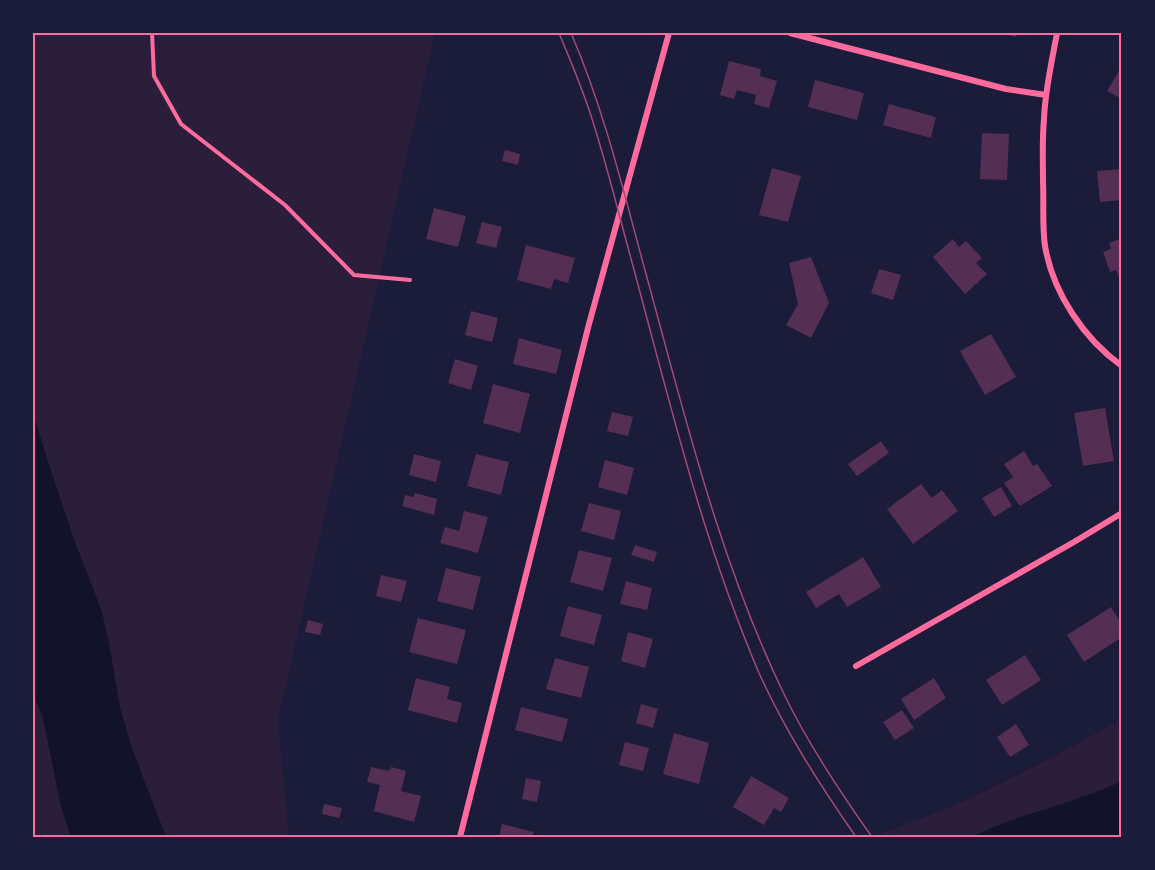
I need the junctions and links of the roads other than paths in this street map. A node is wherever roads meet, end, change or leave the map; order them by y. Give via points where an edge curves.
1 (669, 33) edge
2 (790, 33) edge
3 (1057, 33) edge
4 (1046, 95) junction
5 (1122, 366) edge
6 (1122, 513) edge
7 (856, 666) dead end
8 (460, 837) edge

1 - 8 street via 589,324
2 - 4 street
3 - 4 street
4 - 5 street via 1044,225 1050,265 1076,320
6 - 7 street

